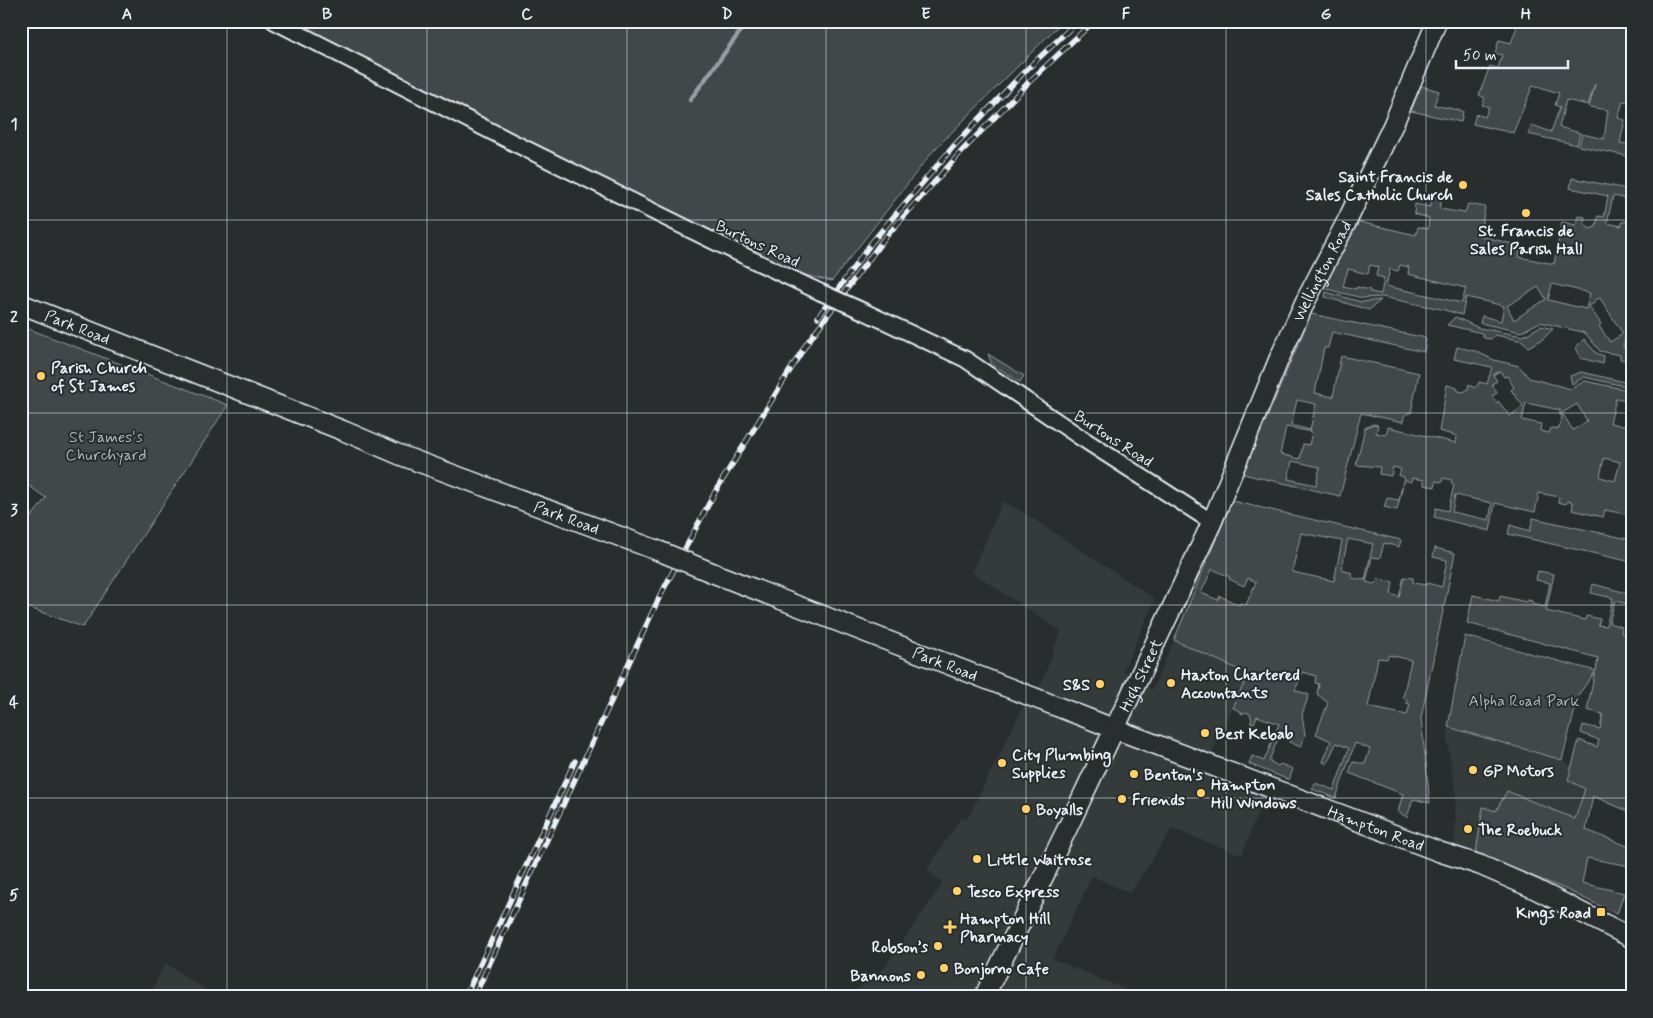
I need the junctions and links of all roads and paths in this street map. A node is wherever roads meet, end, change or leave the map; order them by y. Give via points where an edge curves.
1 (274, 21) edge
2 (1437, 21) edge
3 (21, 304) edge
4 (1212, 522) junction
5 (1115, 729) junction
6 (1632, 938) edge
7 (984, 997) edge

1 - 4 street, Burtons Road, bridge via 708,239 964,359
2 - 4 main road, Wellington Road via 1391,130 1279,360
3 - 5 main road, Park Road, bridge via 400,455 659,551
4 - 5 main road, High Street
5 - 6 main road, Hampton Road via 1480,865
5 - 7 main road, High Street

